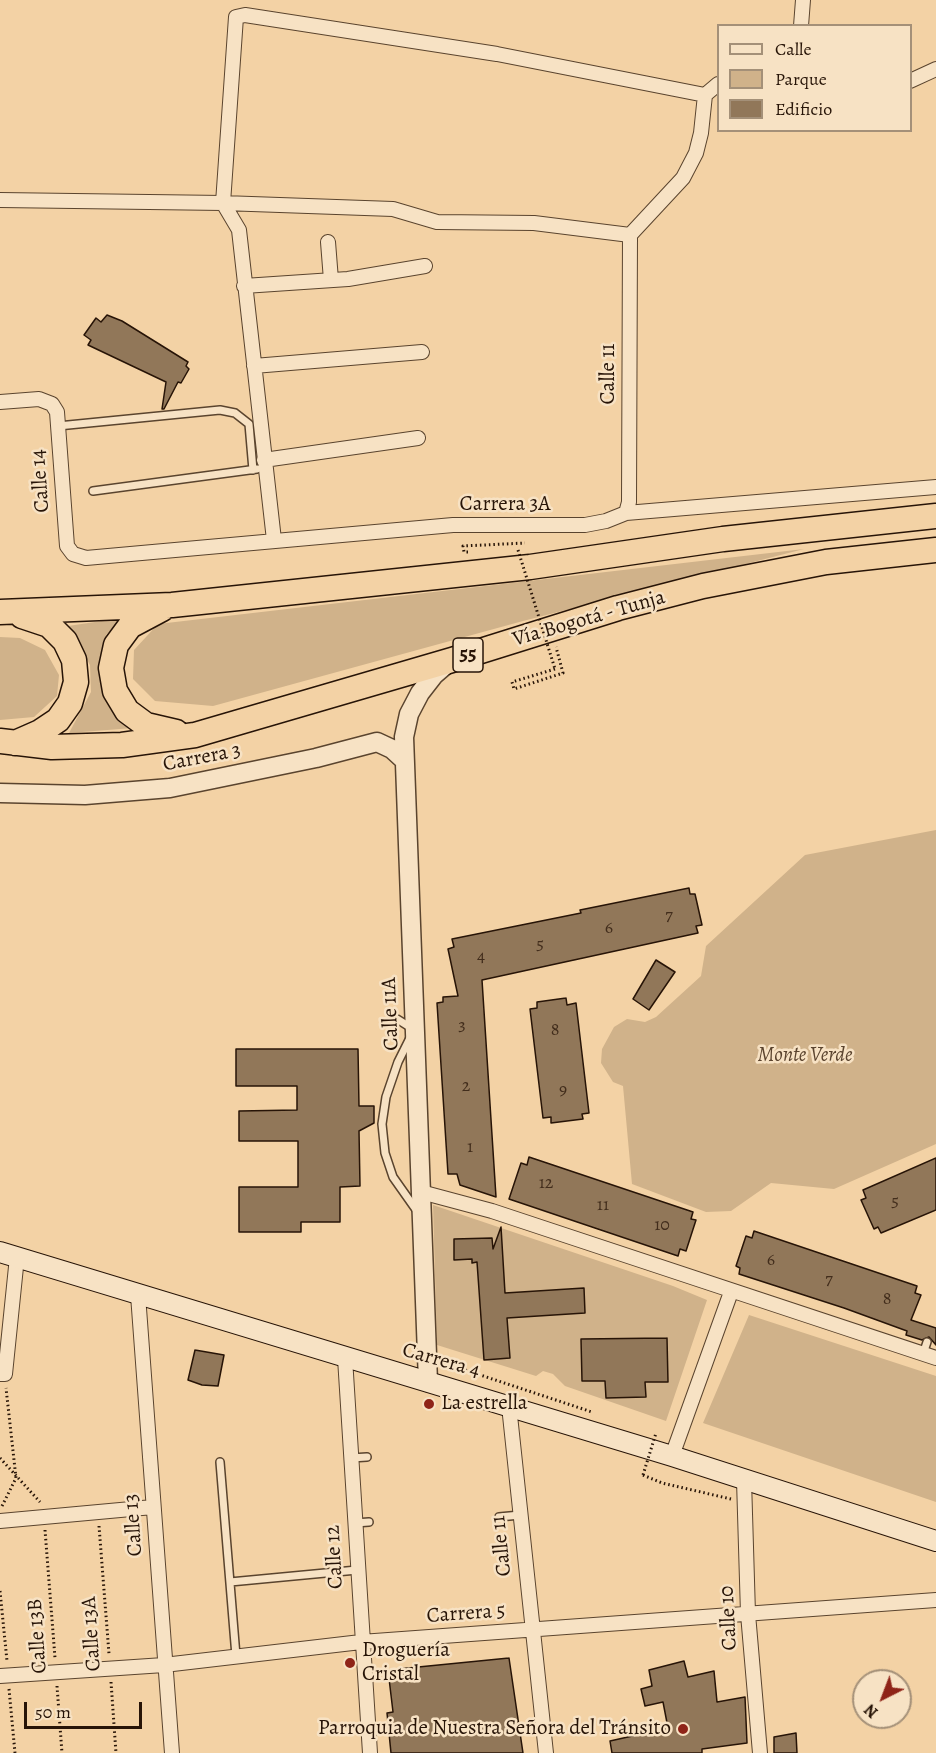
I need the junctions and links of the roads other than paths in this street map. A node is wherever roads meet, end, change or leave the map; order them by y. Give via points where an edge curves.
1 (803, 0) edge
2 (801, 24) edge
3 (936, 69) edge
4 (912, 80) edge
5 (717, 85) edge
6 (705, 95) junction
7 (0, 200) edge
8 (223, 203) junction
9 (630, 235) junction
10 (328, 242) dead end
11 (425, 266) dead end
12 (331, 280) junction
13 (244, 286) junction
14 (422, 352) dead end
15 (254, 366) junction
16 (0, 402) edge
17 (58, 426) junction
18 (418, 438) dead end
19 (261, 466) junction
20 (936, 487) edge
21 (93, 491) dead end
22 (626, 513) junction
23 (936, 516) edge
24 (274, 540) junction
25 (936, 550) edge
26 (74, 554) joint
27 (172, 605) junction
28 (0, 613) edge
29 (452, 660) junction
30 (195, 735) junction
31 (7, 742) edge
32 (404, 760) junction
33 (0, 793) edge
34 (397, 1019) dead end
35 (414, 1029) junction
36 (421, 1192) junction
37 (422, 1217) junction
38 (8, 1255) edge
39 (731, 1292) junction
40 (138, 1295) junction
41 (928, 1352) edge
42 (345, 1358) junction
43 (2, 1374) edge
44 (428, 1382) junction
45 (509, 1406) junction
46 (367, 1456) dead end
47 (672, 1456) junction
48 (351, 1458) junction
49 (220, 1462) dead end
50 (744, 1480) junction
51 (153, 1507) junction
52 (520, 1515) junction
53 (499, 1517) dead end
54 (0, 1521) edge
55 (369, 1522) dead end
56 (354, 1523) junction
57 (936, 1541) edge
58 (357, 1570) junction
59 (230, 1582) junction
60 (936, 1600) edge
61 (748, 1614) junction
62 (532, 1630) junction
63 (362, 1642) junction
64 (236, 1656) junction
65 (164, 1665) junction
66 (0, 1676) edge
67 (172, 1753) edge
68 (370, 1753) edge
69 (546, 1753) edge
70 (760, 1753) edge

1 - 2 street
3 - 4 street
5 - 6 street
6 - 8 street via 497,54 245,15 236,18 234,24
6 - 9 street via 701,133 687,170
7 - 8 street
8 - 9 street via 393,209 437,222 534,223
8 - 13 street via 239,230
9 - 22 street, Calle 11
10 - 12 street
11 - 12 street
12 - 13 street
13 - 15 street
14 - 15 street
15 - 19 street
16 - 17 street, Calle 14 via 39,399 52,404
17 - 19 lane via 220,410 235,413 249,424
17 - 26 street, Calle 14 via 67,546
18 - 19 street
19 - 21 lane
19 - 24 street
20 - 22 street, Carrera 3A
22 - 24 street, Carrera 3A via 585,525 482,524
23 - 27 highway via 723,539 530,567
24 - 26 street, Carrera 3A via 86,558
25 - 29 highway, Vía Bogotá - Tunja / 55 via 826,562 703,586
27 - 28 highway
27 - 30 highway via 130,626 116,645 111,668 115,691 127,711 146,725
28 - 31 highway via 30,616 50,626 65,641 74,660 76,682 70,703 58,720 40,732
29 - 30 highway, Vía Bogotá - Tunja / 55
29 - 32 street, Calle 11A via 420,693 404,737
30 - 31 highway, Vía Bogotá - Tunja / 55 via 122,745 52,747
32 - 33 street, Carrera 3 via 377,742 170,788 85,795
32 - 35 street, Calle 11A
34 - 35 lane
35 - 36 street, Calle 11A
35 - 37 lane via 386,1097 382,1124 393,1177
36 - 37 street, Calle 11A
36 - 39 street via 492,1211
37 - 44 street, Calle 11A
38 - 40 main road, Carrera 4
38 - 43 street
39 - 41 street
39 - 47 street
40 - 42 main road, Carrera 4
40 - 51 street, Calle 13 via 144,1441
42 - 44 main road, Carrera 4
42 - 48 street, Calle 12
44 - 45 main road, Carrera 4
45 - 47 main road, Carrera 4 via 654,1442
45 - 52 street, Calle 11
46 - 48 lane
47 - 50 main road, Carrera 4
48 - 56 street, Calle 12
49 - 59 lane
50 - 57 main road, Carrera 4
50 - 61 street, Calle 10
51 - 54 street
51 - 65 street, Calle 13
52 - 53 lane
52 - 62 street, Calle 11
55 - 56 lane
56 - 58 street, Calle 12
58 - 59 lane
58 - 63 street, Calle 12
59 - 64 lane
60 - 61 street, Carrera 5
61 - 62 street, Carrera 5
61 - 70 street, Calle 10
62 - 63 street, Carrera 5
62 - 69 street, Calle 11
63 - 64 street, Carrera 5
63 - 68 street, Calle 12
64 - 65 street, Carrera 5
65 - 66 street, Carrera 5
65 - 67 street, Calle 13

